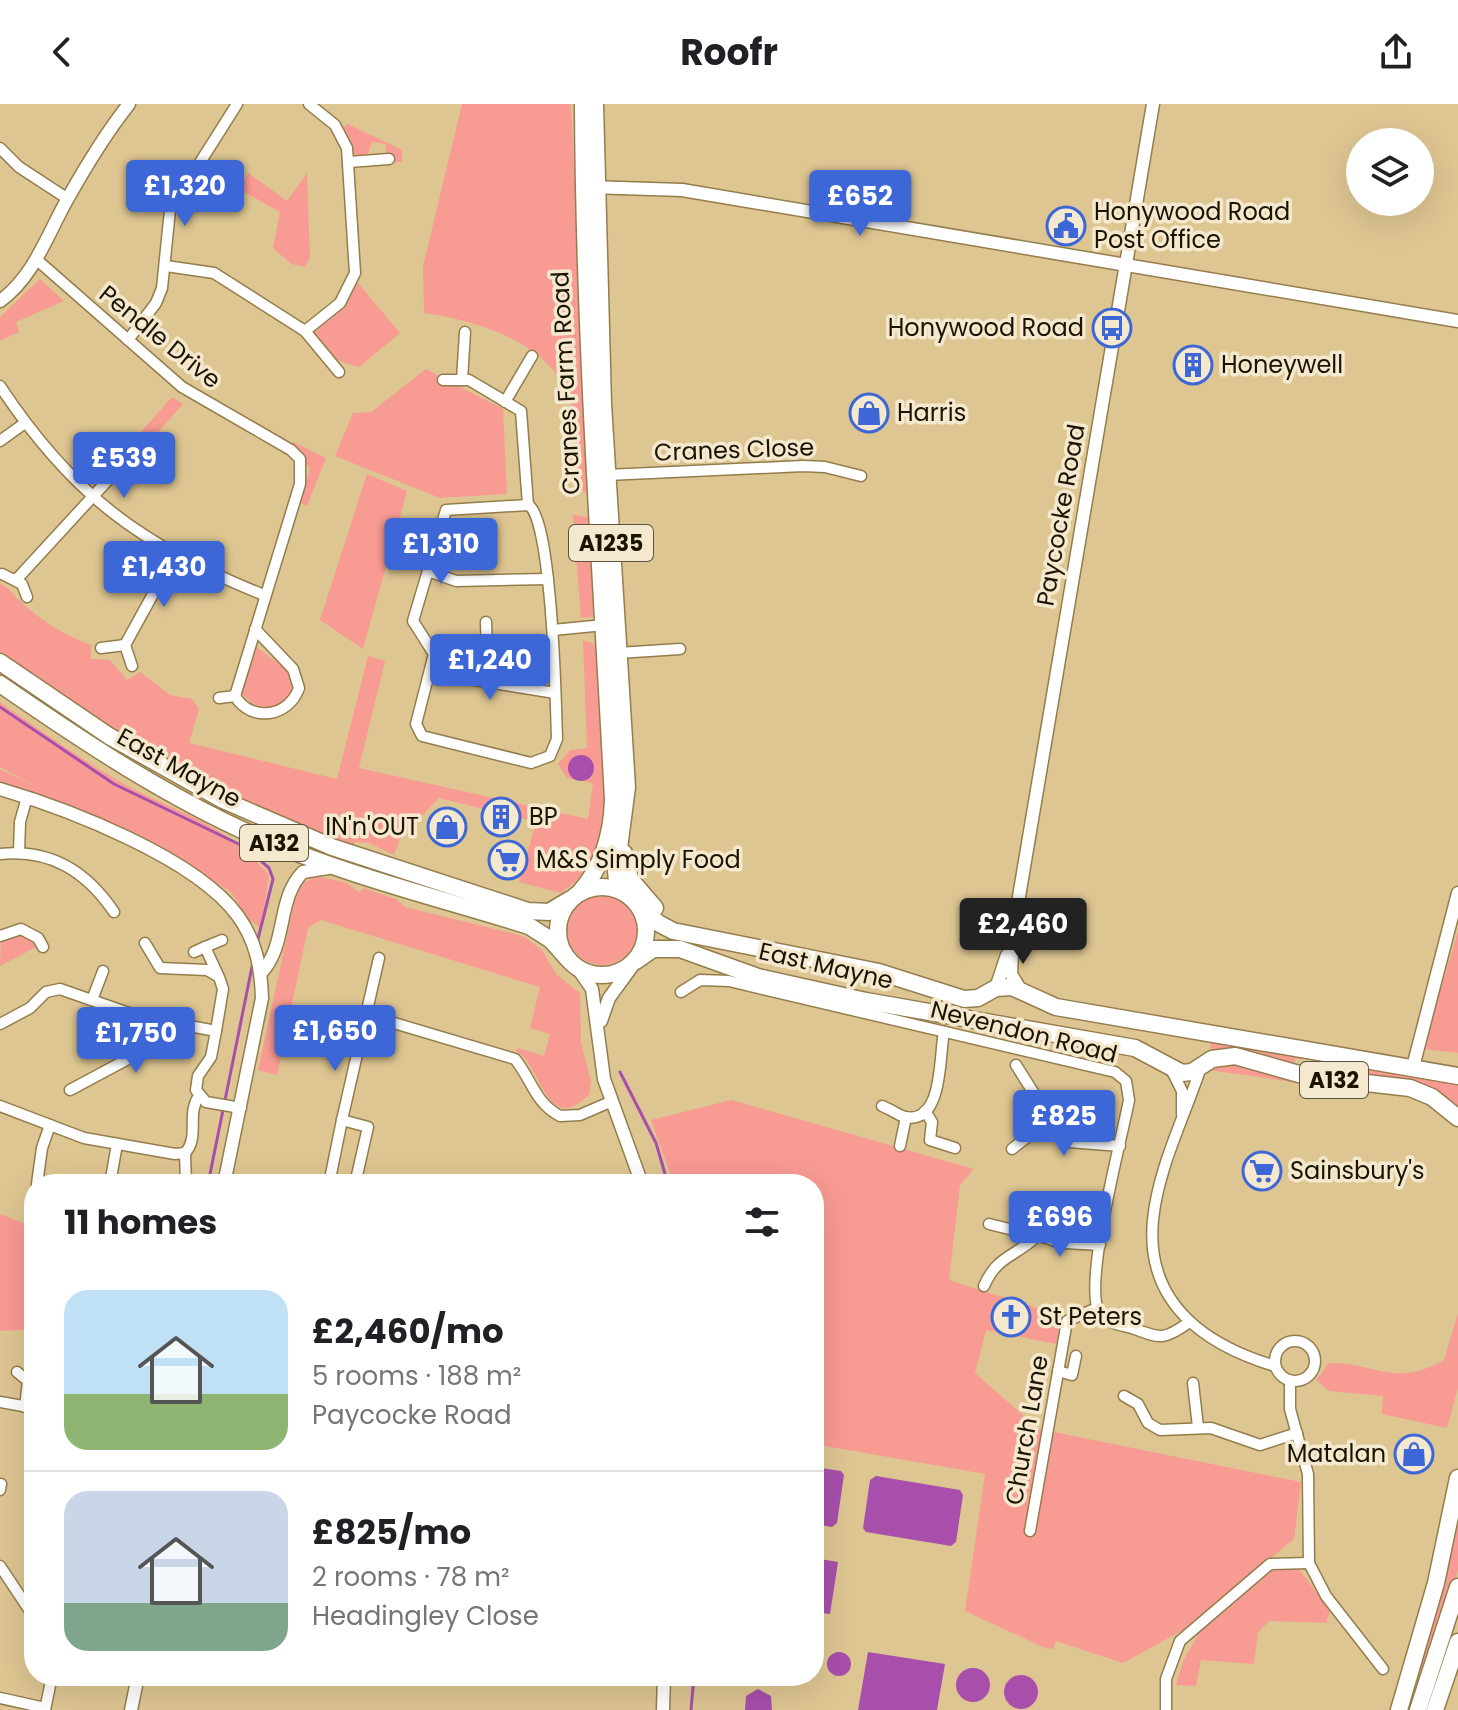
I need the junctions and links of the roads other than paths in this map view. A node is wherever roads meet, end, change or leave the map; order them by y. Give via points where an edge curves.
1 (129, 104) edge
2 (237, 104) edge
3 (309, 104) edge
4 (583, 104) edge
5 (595, 104) edge
6 (1153, 104) edge
7 (0, 148) edge
8 (389, 159) dead end
9 (349, 162) junction
10 (589, 187) junction
11 (68, 199) junction
12 (36, 259) junction
13 (1125, 265) junction
14 (166, 266) junction
15 (0, 301) edge
16 (1458, 321) edge
17 (305, 331) junction
18 (465, 332) dead end
19 (128, 340) junction
20 (532, 356) dead end
21 (339, 372) dead end
22 (443, 380) dead end
23 (462, 380) junction
24 (0, 386) edge
25 (505, 402) junction
26 (25, 423) junction
27 (0, 441) edge
28 (119, 468) dead end
29 (607, 475) junction
30 (861, 476) dead end
31 (92, 497) junction
32 (528, 505) junction
33 (174, 556) junction
34 (428, 571) junction
35 (2, 574) dead end
36 (548, 579) junction
37 (16, 580) junction
38 (264, 595) junction
39 (27, 597) dead end
40 (486, 622) dead end
41 (604, 625) junction
42 (255, 629) junction
43 (553, 630) junction
44 (125, 645) junction
45 (101, 648) dead end
46 (680, 649) dead end
47 (618, 653) junction
48 (0, 662) edge
49 (132, 666) dead end
50 (431, 673) junction
51 (0, 684) edge
52 (488, 685) junction
53 (555, 693) junction
54 (235, 696) junction
55 (219, 698) dead end
56 (0, 789) edge
57 (27, 797) junction
58 (626, 817) junction
59 (19, 852) junction
60 (0, 854) edge
61 (355, 874) junction
62 (1458, 893) edge
63 (575, 896) junction
64 (633, 900) junction
65 (114, 912) dead end
66 (1013, 932) junction
67 (0, 936) edge
68 (708, 937) junction
69 (222, 940) dead end
70 (145, 943) dead end
71 (43, 947) dead end
72 (379, 958) dead end
73 (636, 961) junction
74 (572, 962) junction
75 (103, 971) dead end
76 (261, 973) junction
77 (219, 977) junction
78 (1020, 989) junction
79 (993, 990) junction
80 (681, 992) dead end
81 (92, 1000) junction
82 (367, 1015) junction
83 (152, 1019) junction
84 (0, 1024) edge
85 (1158, 1025) junction
86 (1013, 1026) junction
87 (216, 1031) junction
88 (944, 1032) junction
89 (599, 1040) junction
90 (1202, 1064) junction
91 (1016, 1065) dead end
92 (1413, 1067) junction
93 (1171, 1068) junction
94 (1458, 1076) edge
95 (70, 1090) dead end
96 (199, 1096) junction
97 (610, 1102) junction
98 (0, 1106) edge
99 (882, 1106) dead end
100 (241, 1108) junction
101 (925, 1111) junction
102 (1182, 1116) junction
103 (906, 1117) junction
104 (1458, 1118) edge
105 (1050, 1119) junction
106 (342, 1120) junction
107 (50, 1125) junction
108 (117, 1144) junction
109 (900, 1146) dead end
110 (1120, 1146) junction
111 (955, 1148) dead end
112 (1012, 1149) dead end
113 (185, 1153) junction
114 (38, 1174) edge
115 (112, 1174) edge
116 (186, 1174) edge
117 (226, 1174) edge
118 (331, 1174) edge
119 (357, 1174) edge
120 (638, 1174) edge
121 (1059, 1221) dead end
122 (989, 1224) dead end
123 (1031, 1236) junction
124 (1054, 1241) junction
125 (1100, 1245) junction
126 (984, 1286) dead end
127 (1097, 1308) junction
128 (1188, 1323) junction
129 (1076, 1356) dead end
130 (1275, 1366) junction
131 (1058, 1371) junction
132 (17, 1372) dead end
133 (24, 1377) edge
134 (1290, 1381) junction
135 (1193, 1383) dead end
136 (1124, 1396) dead end
137 (0, 1402) edge
138 (24, 1407) edge
139 (1198, 1427) junction
140 (1297, 1433) junction
141 (1458, 1478) edge
142 (1030, 1531) dead end
143 (1309, 1563) junction
144 (0, 1566) edge
145 (1458, 1587) edge
146 (24, 1602) edge
147 (1458, 1642) edge
148 (1383, 1669) dead end
149 (1458, 1674) edge
150 (50, 1686) edge
151 (136, 1686) edge
152 (664, 1686) edge
153 (0, 1698) edge
154 (45, 1709) edge
155 (131, 1710) edge
156 (663, 1710) edge
157 (1166, 1710) edge
158 (1399, 1710) edge
159 (1418, 1710) edge
160 (1435, 1710) edge
161 (1444, 1710) edge

1 - 11 street
2 - 14 street via 170,210
3 - 9 street via 343,137
4 - 10 main road, Cranes Farm Road / A1235
5 - 10 main road, Cranes Farm Road / A1235
6 - 13 street, Paycocke Road
7 - 11 street
8 - 9 street
9 - 17 street via 352,285 340,303
10 - 13 street via 682,190
10 - 29 main road, Cranes Farm Road / A1235
10 - 41 main road, Cranes Farm Road / A1235 via 596,517
11 - 12 street
12 - 15 street
12 - 19 street, Pendle Drive
13 - 16 street
13 - 66 street, Paycocke Road
14 - 17 street via 214,273
14 - 19 street via 156,303
17 - 21 street
18 - 23 street
19 - 38 street, Pendle Drive via 189,391 300,459 300,484
20 - 25 street
22 - 23 street
23 - 25 street
24 - 26 street
25 - 32 street via 521,411
26 - 27 street
26 - 31 street
28 - 31 street
29 - 30 street, Cranes Close via 803,466
29 - 47 main road, Cranes Farm Road / A1235
31 - 33 street
31 - 37 street
32 - 34 street via 446,510
32 - 36 street via 538,515
33 - 38 street
33 - 44 street
34 - 36 street via 456,581
34 - 50 street via 413,621 434,654
35 - 37 street
36 - 43 street
37 - 39 street
38 - 42 street, Pendle Drive
40 - 52 street
41 - 43 street
41 - 63 main road, Cranes Farm Road / A1235 via 612,817 603,854
42 - 54 street, Pendle Drive
42 - 54 street via 293,669 299,688 291,706 273,714 247,707
43 - 53 street
44 - 45 street
44 - 49 street
46 - 47 street
47 - 58 main road, Cranes Farm Road / A1235
48 - 63 main road, East Mayne / A132 via 135,751 271,822 332,847 524,910 549,912
50 - 52 street
50 - 53 street via 416,724 422,736 531,763 550,756 557,739
51 - 61 main road, East Mayne / A132 via 101,753 186,802 262,839
52 - 53 street
54 - 55 street
56 - 57 street
57 - 59 street
57 - 76 street via 186,870 219,894 249,934
58 - 64 main road, Cranes Farm Road / A1235 via 616,871 617,881
58 - 68 main road via 630,879 664,916
59 - 60 street
59 - 65 street via 73,868
61 - 74 main road, East Mayne / A132 via 529,926
61 - 76 street via 320,867 297,878 273,956
62 - 92 street
63 - 64 main road, A132 via 611,887
63 - 74 main road via 559,923 559,941
64 - 68 main road, East Mayne / A132 via 668,929
64 - 73 main road via 644,915 646,938
66 - 78 street, Paycocke Road via 1011,974
66 - 79 street, Paycocke Road
67 - 71 street via 21,929
68 - 79 main road, East Mayne / A132 via 903,977 964,999
69 - 77 street via 199,949
70 - 77 street via 160,968 207,970
72 - 82 street
73 - 74 main road via 604,974
73 - 86 main road, East Mayne via 653,949 673,948 758,977
73 - 89 street via 605,1005
74 - 89 street via 592,989
75 - 81 street
76 - 100 street via 259,1018
77 - 87 street via 223,989
78 - 79 main road, East Mayne / A132
78 - 85 main road, East Mayne / A132 via 1056,1007
79 - 86 main road via 988,1004 992,1014
80 - 88 street, Nevendon Road via 700,980 729,981
81 - 83 street
81 - 84 street via 53,989
82 - 97 street via 515,1059 536,1098 560,1116 580,1115
82 - 106 street
83 - 87 street
83 - 95 street via 141,1052
85 - 90 main road, East Mayne / A132 via 1203,1048
85 - 92 main road, East Mayne / A132
86 - 93 main road, East Mayne via 1135,1048
87 - 96 street via 211,1057 198,1076
88 - 101 street via 937,1090
88 - 110 street, Nevendon Road via 1115,1072 1129,1089
89 - 97 street
90 - 93 main road, A132 via 1187,1073
90 - 102 street
90 - 104 main road, A132 via 1235,1056 1306,1076 1410,1088 1432,1097
91 - 105 street
92 - 94 main road, East Mayne / A132
93 - 102 street via 1182,1091
96 - 100 street
96 - 113 street via 192,1112 192,1143
97 - 120 street
98 - 107 street
99 - 103 street
100 - 117 street
101 - 103 street
101 - 111 street via 932,1122 930,1140
102 - 128 street via 1160,1187 1153,1236 1163,1283
103 - 109 street
105 - 110 street via 1069,1142
105 - 112 street
106 - 118 street
106 - 119 street via 368,1127
107 - 108 street
107 - 114 street
108 - 113 street
108 - 115 street
110 - 125 street, Nevendon Road
113 - 116 street
121 - 124 street
122 - 123 street
123 - 124 street
123 - 126 street via 1024,1249 993,1265
124 - 125 street
125 - 127 street, Nevendon Road
127 - 128 street via 1109,1321 1158,1337
127 - 131 street, Church Lane via 1067,1321
128 - 130 street via 1238,1355
129 - 131 street via 1072,1375
130 - 134 street
130 - 134 street via 1285,1342 1309,1346 1312,1373
131 - 142 street, Church Lane
132 - 133 street
134 - 140 street
135 - 139 street
136 - 139 street via 1138,1404 1152,1428
137 - 138 street
139 - 140 street via 1260,1445
140 - 143 street via 1308,1474
141 - 158 main road via 1436,1583
143 - 148 street via 1326,1596
143 - 157 street via 1270,1564 1180,1641 1166,1679
144 - 146 street
145 - 159 main road
147 - 160 main road
149 - 161 main road
150 - 154 street
151 - 155 street
152 - 156 street
153 - 154 street

